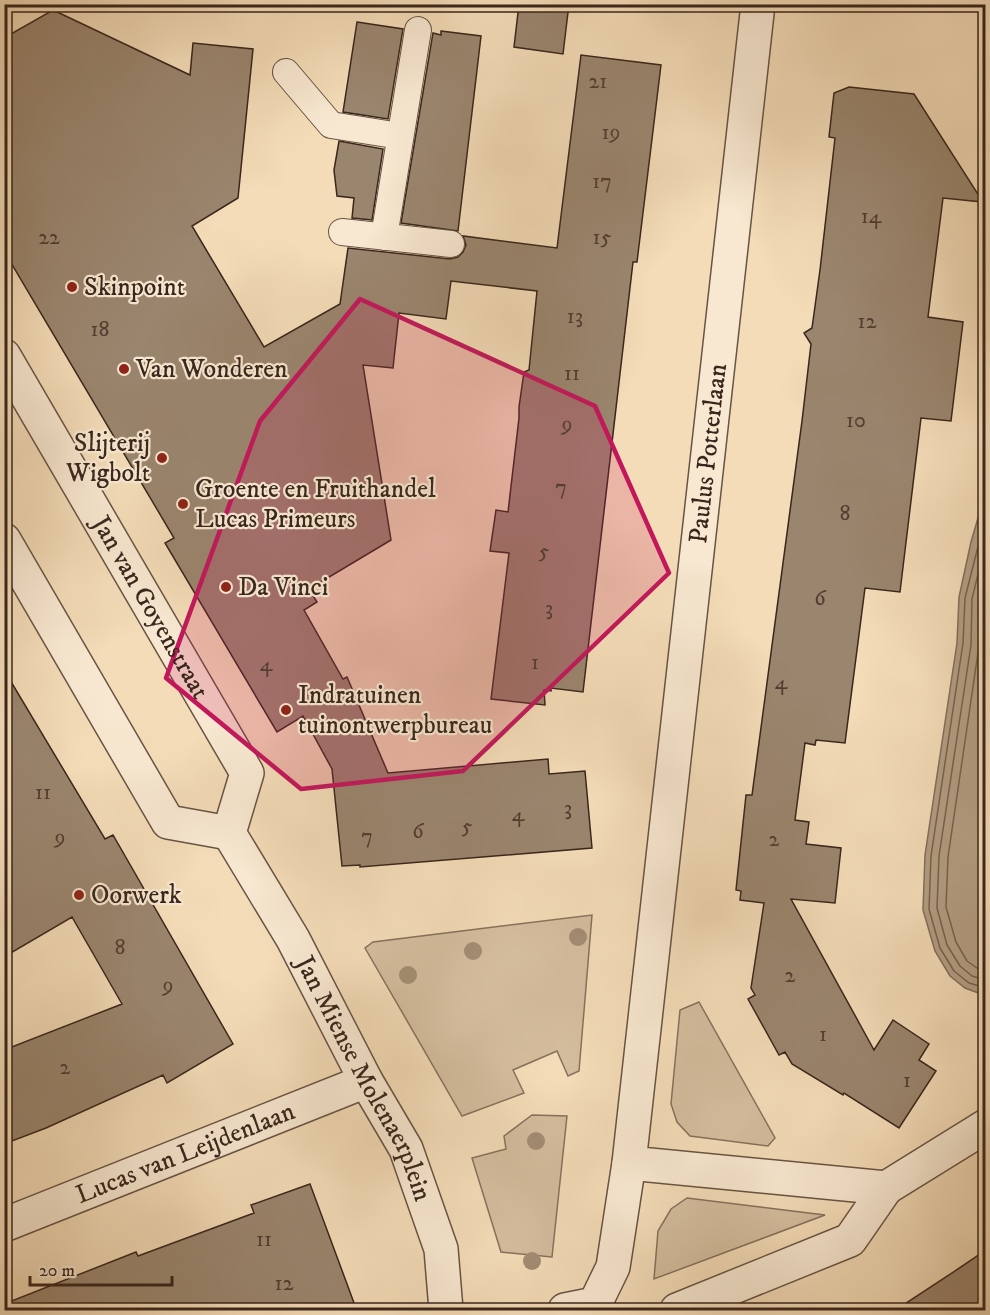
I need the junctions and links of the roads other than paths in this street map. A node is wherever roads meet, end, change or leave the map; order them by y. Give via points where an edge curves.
1 (758, 4) edge
2 (418, 30) dead end
3 (286, 72) dead end
4 (400, 136) junction
5 (342, 232) dead end
6 (384, 237) junction
7 (451, 244) dead end
8 (4, 357) edge
9 (4, 540) edge
10 (237, 847) junction
11 (366, 1081) junction
12 (986, 1126) edge
13 (629, 1163) junction
14 (886, 1188) junction
15 (4, 1225) edge
16 (446, 1311) edge
17 (565, 1311) edge
18 (677, 1311) edge

1 - 13 street, Paulus Potterlaan
2 - 4 lane
3 - 4 lane via 331,125
4 - 6 lane
5 - 6 lane
6 - 7 lane
8 - 10 street, Jan van Goyenstraat via 247,773
9 - 10 street via 168,822
10 - 11 street, Jan Miense Molenaerplein via 293,939
11 - 15 street, Lucas van Leijdenlaan
11 - 16 street, Jan Miense Molenaerplein via 406,1149 441,1249
12 - 14 street
13 - 14 street
13 - 17 street via 614,1267 595,1304
14 - 18 street via 850,1240

